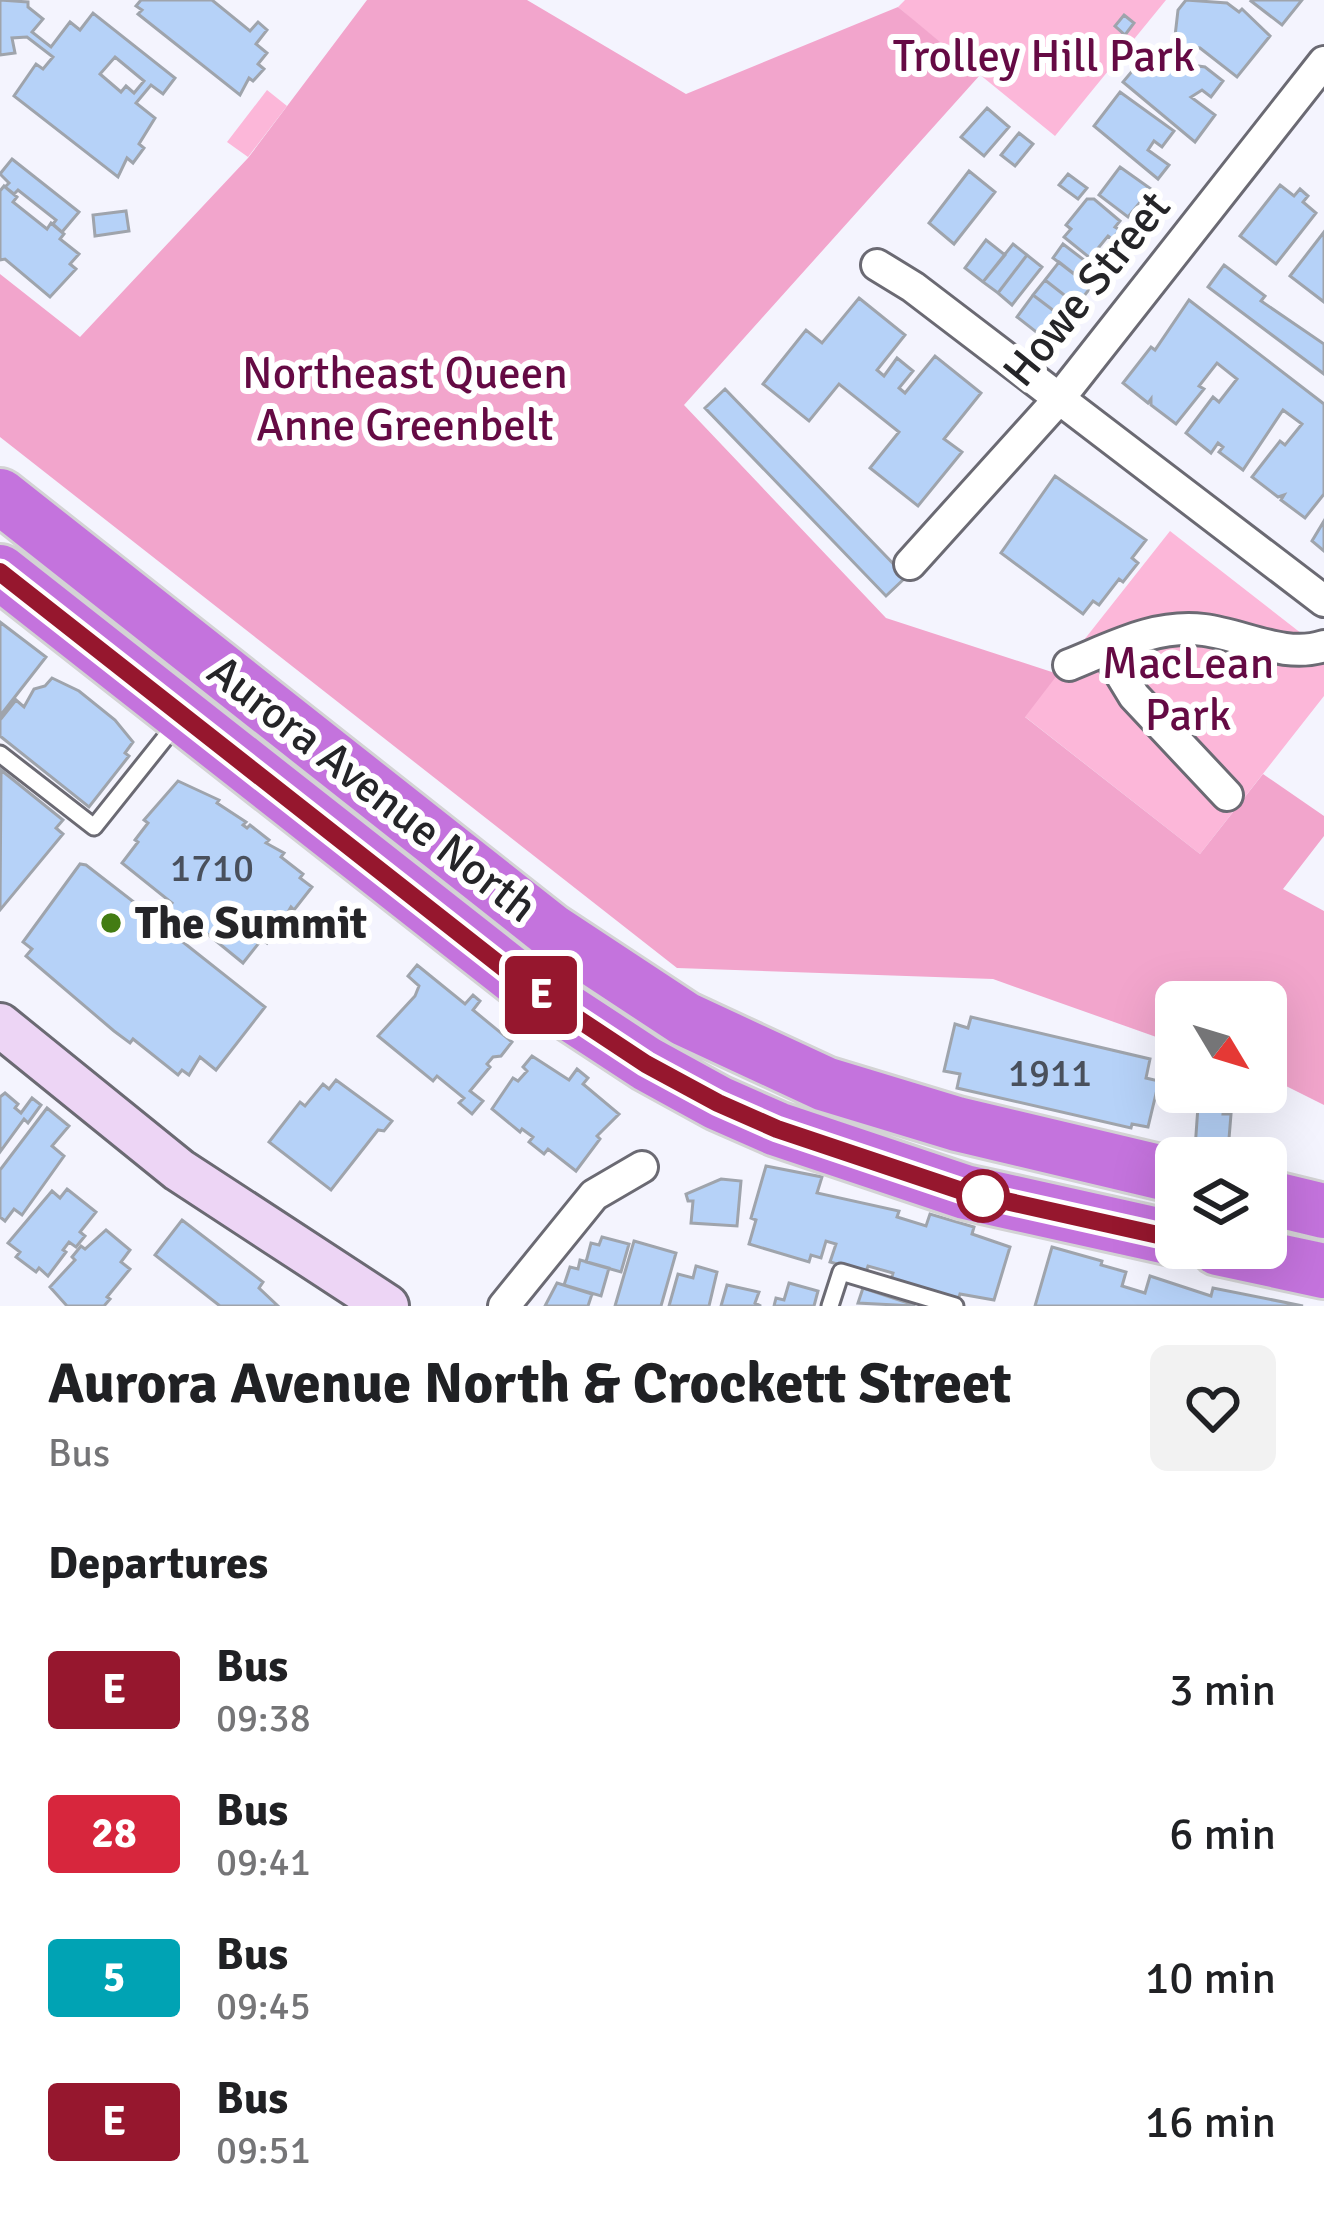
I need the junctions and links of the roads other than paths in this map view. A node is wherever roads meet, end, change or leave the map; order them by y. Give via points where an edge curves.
1 (1324, 62) edge
2 (877, 265) dead end
3 (1058, 400) junction
4 (0, 496) edge
5 (910, 564) dead end
6 (0, 572) edge
7 (1324, 601) edge
8 (1324, 646) edge
9 (1106, 650) junction
10 (1070, 665) dead end
11 (182, 716) junction
12 (0, 754) edge
13 (1227, 795) dead end
14 (0, 1025) edge
15 (642, 1167) dead end
16 (1155, 1171) edge
17 (1287, 1202) edge
18 (1324, 1211) edge
19 (1155, 1234) edge
20 (1287, 1263) edge
21 (1324, 1271) edge
22 (387, 1306) edge
23 (504, 1306) edge
24 (830, 1306) edge
25 (955, 1306) edge

1 - 3 street, Howe Street
2 - 3 street
3 - 5 street, Howe Street
3 - 7 street
4 - 16 highway, Aurora Avenue North via 550,929 685,1018 825,1084
6 - 11 highway, Aurora Avenue North
8 - 9 street via 1305,652 1202,630 1145,633
9 - 10 street
9 - 13 street via 1134,696
11 - 12 lane via 94,827
11 - 19 highway, Aurora Avenue North via 519,980 718,1103 965,1192
14 - 22 main road via 178,1170
15 - 23 street via 594,1195
17 - 18 highway
20 - 21 highway
24 - 25 lane via 842,1272

